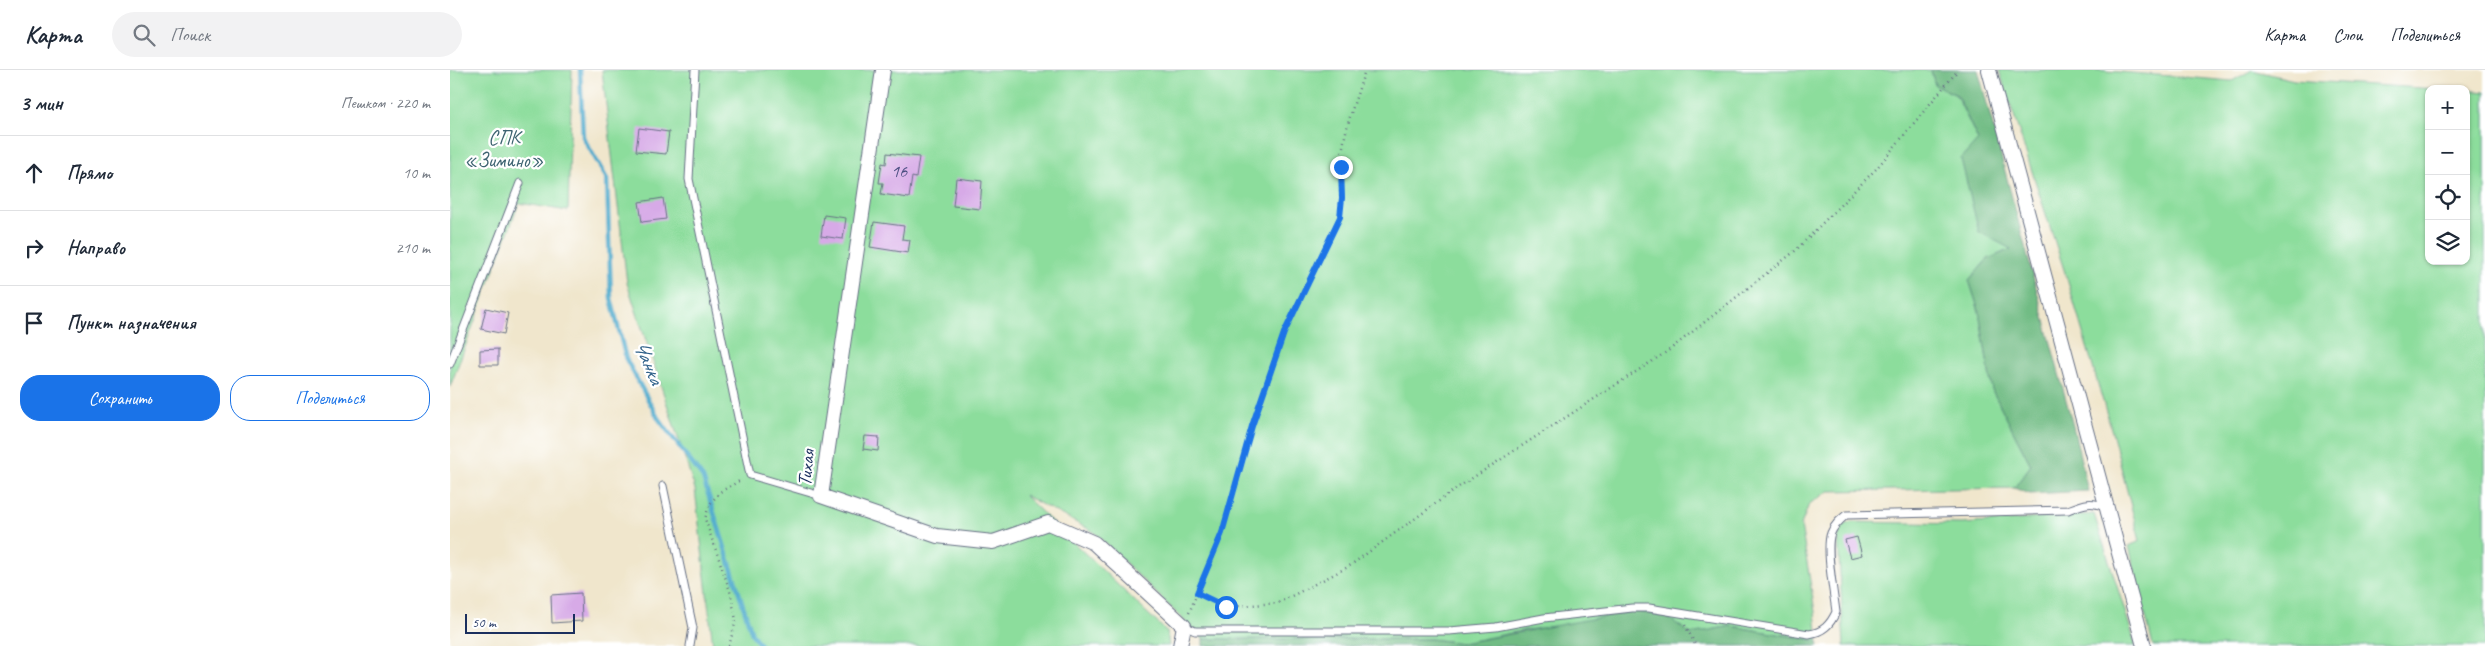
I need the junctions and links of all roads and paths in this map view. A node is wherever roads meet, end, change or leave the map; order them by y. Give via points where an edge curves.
1 (695, 70) edge
2 (883, 70) edge
3 (1365, 70) edge
4 (1958, 70) edge
5 (1989, 70) edge
6 (520, 183) dead end
7 (450, 364) edge
8 (750, 474) junction
9 (664, 486) dead end
10 (821, 496) junction
11 (2106, 508) junction
12 (1197, 593) junction
13 (1679, 614) junction
14 (1184, 626) junction
15 (690, 646) edge
16 (729, 646) edge
17 (1180, 646) edge
18 (1696, 646) edge
19 (2144, 646) edge

1 - 8 lane via 689,179
2 - 10 street, Тихая
3 - 12 path via 1346,131 1340,217 1284,333 1252,426 1222,533
4 - 12 path via 1876,169 1795,251 1668,351 1460,486 1348,567 1278,603 1226,607
5 - 11 street
6 - 7 lane
8 - 10 lane
8 - 16 path via 720,492 709,505 705,519 730,591 736,620
9 - 15 lane via 693,628
10 - 14 street, Тихая via 936,536 993,542 1048,523 1094,543
11 - 13 lane via 2087,503 2068,510 1846,515 1837,522 1829,546 1836,612 1832,622 1819,632 1809,634
11 - 19 street
12 - 14 path
13 - 14 lane via 1632,608 1449,631 1212,632 1195,631
13 - 18 path
14 - 17 street

